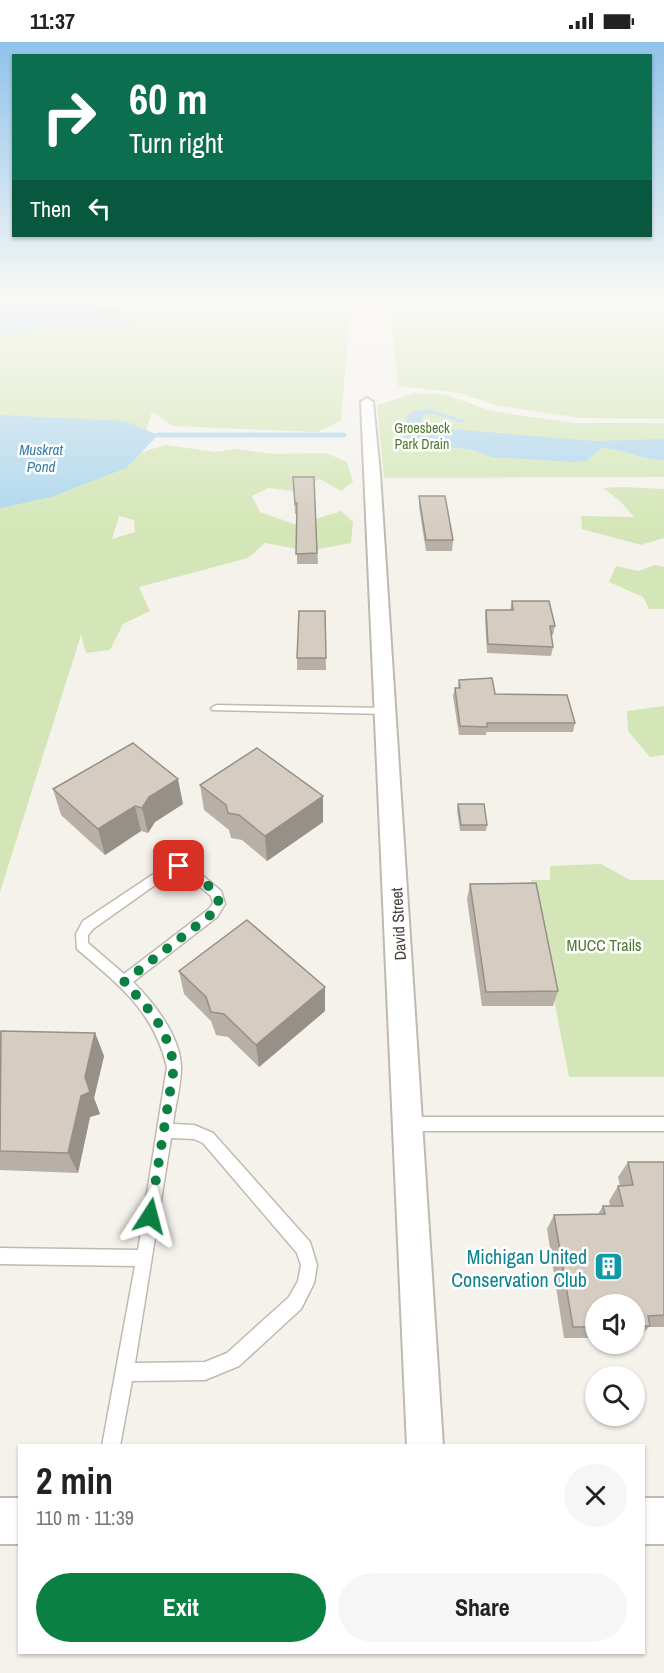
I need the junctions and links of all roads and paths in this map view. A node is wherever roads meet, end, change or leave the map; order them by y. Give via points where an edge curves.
1 (367, 402) dead end
2 (216, 708) dead end
3 (386, 711) junction
4 (124, 982) junction
5 (409, 1124) junction
6 (664, 1124) edge
7 (164, 1131) junction
8 (0, 1256) edge
9 (144, 1258) junction
10 (126, 1372) junction
11 (111, 1444) edge
12 (425, 1444) edge
13 (0, 1521) edge
14 (18, 1521) edge
15 (645, 1521) edge
16 (664, 1521) edge

1 - 3 street, David Street
2 - 3 lane
3 - 5 street, David Street
4 - 4 lane via 82,945 87,925 170,868 188,869 217,894 219,903 213,913
4 - 7 lane via 158,1019 170,1045 174,1067
5 - 6 lane
5 - 12 street, David Street
7 - 9 lane
7 - 10 lane via 194,1132 208,1138 304,1248 309,1265 306,1283 295,1303 233,1360 205,1371
8 - 9 lane
9 - 10 lane
10 - 11 lane
13 - 14 street
15 - 16 street

